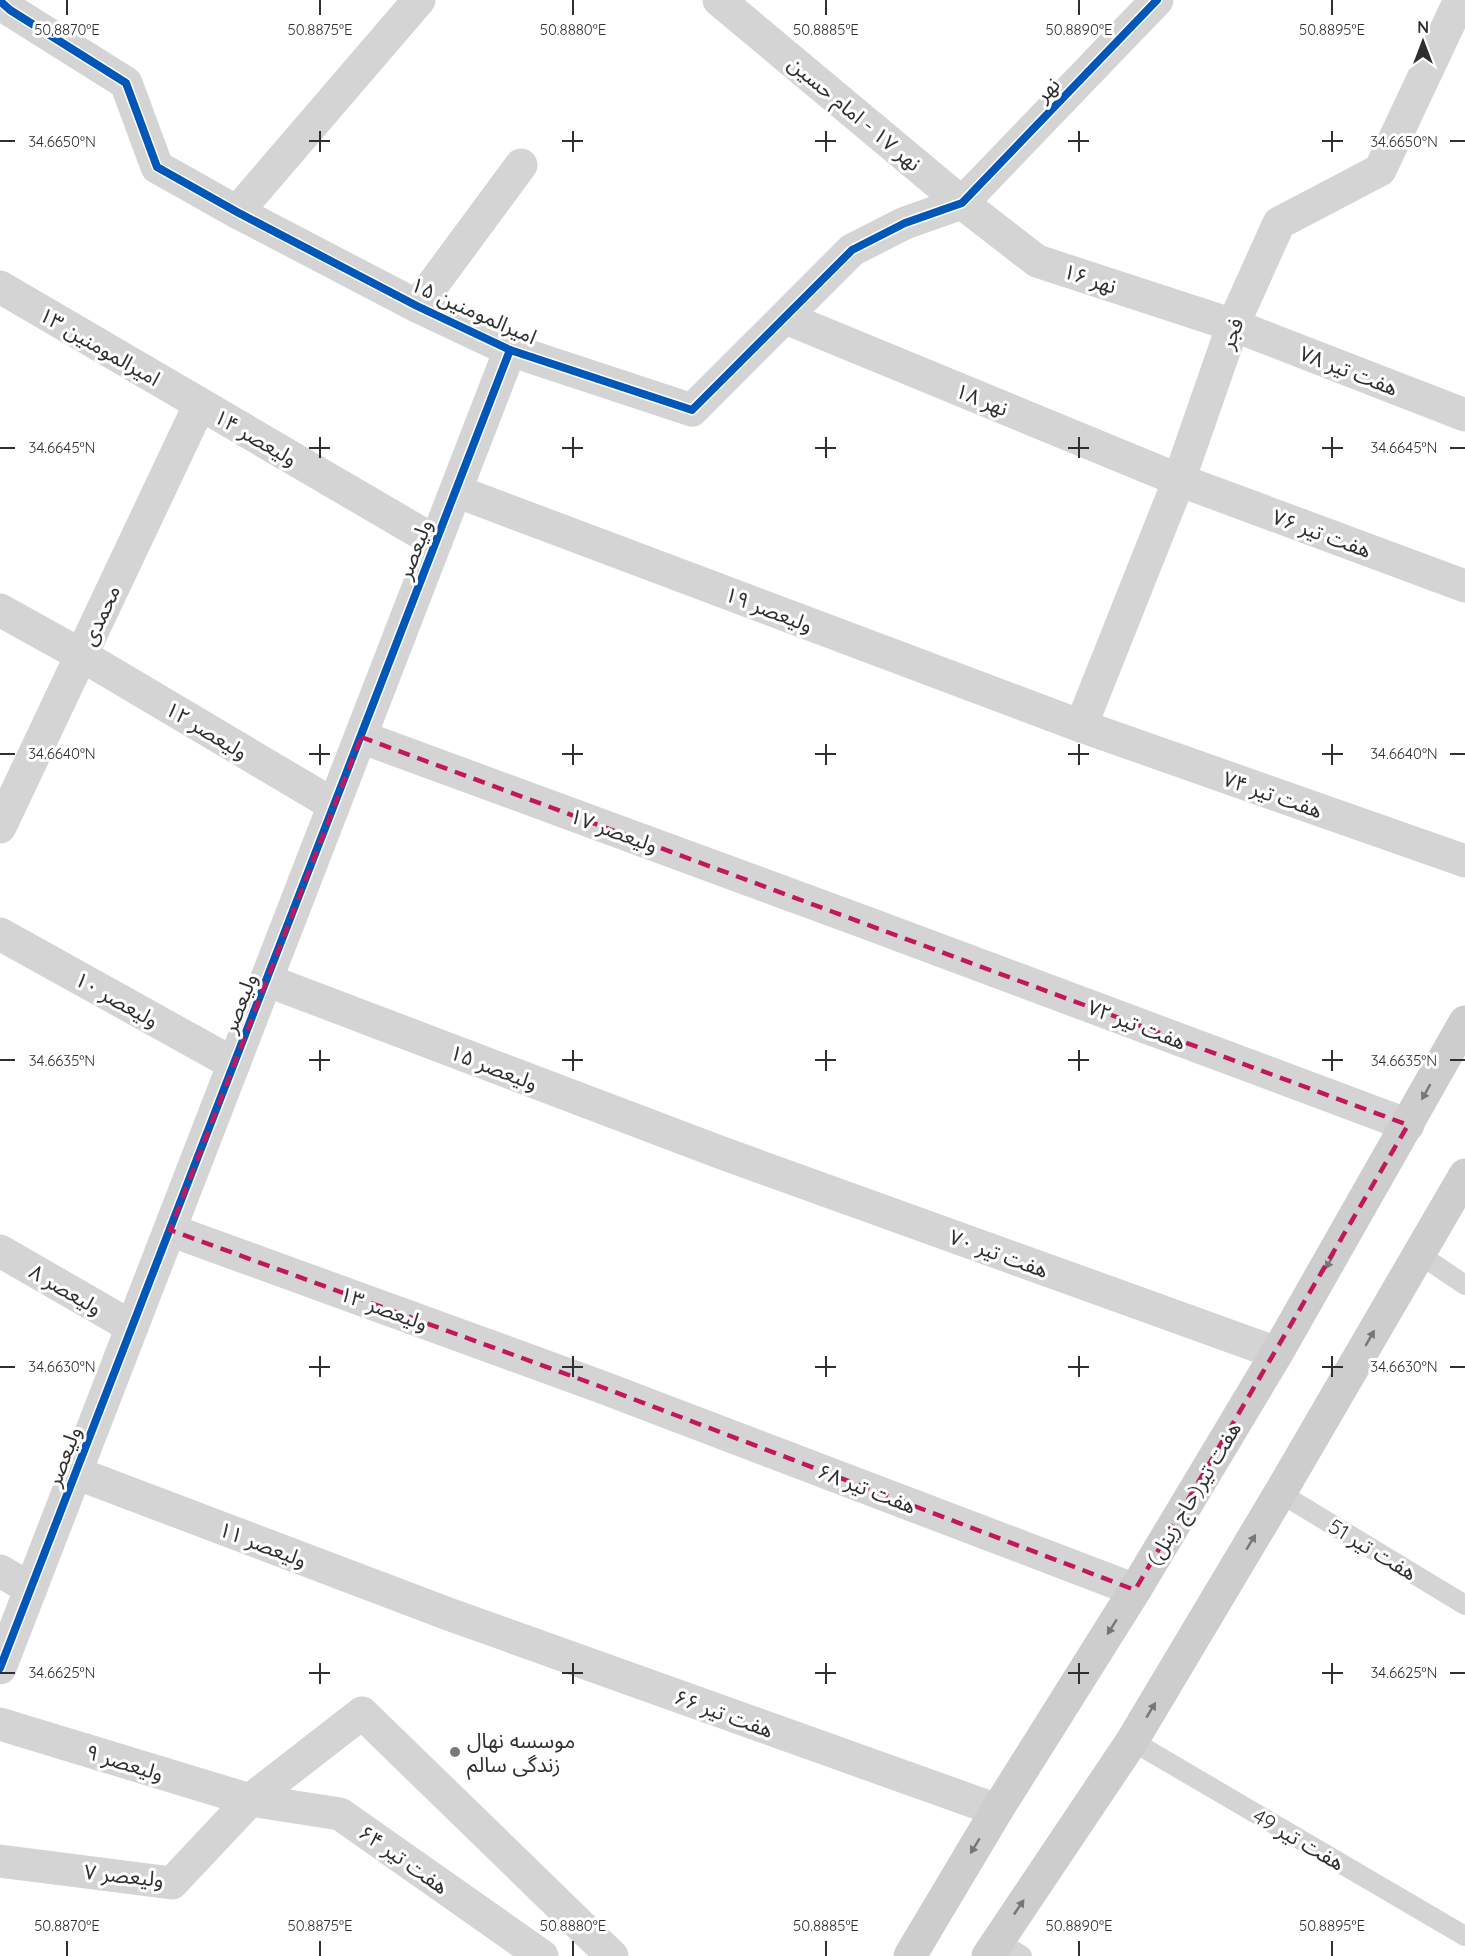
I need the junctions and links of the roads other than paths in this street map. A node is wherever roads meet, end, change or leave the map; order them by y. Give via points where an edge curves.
1 (419, 0) edge
2 (719, 0) edge
3 (1157, 0) edge
4 (1460, 0) edge
5 (3, 13) edge
6 (521, 165) dead end
7 (963, 203) junction
8 (237, 212) junction
9 (0, 287) edge
10 (417, 306) junction
11 (786, 318) junction
12 (1233, 325) junction
13 (510, 350) junction
14 (200, 404) junction
15 (1465, 415) edge
16 (1179, 480) junction
17 (456, 491) junction
18 (436, 542) junction
19 (1465, 586) edge
20 (0, 610) edge
21 (81, 655) junction
22 (1082, 726) junction
23 (361, 737) junction
24 (334, 805) junction
25 (0, 827) edge
26 (1465, 861) edge
27 (867, 922) joint
28 (0, 934) edge
29 (266, 980) junction
30 (1465, 1022) edge
31 (234, 1064) junction
32 (1408, 1125) junction
33 (722, 1154) joint
34 (1465, 1175) edge
35 (170, 1230) junction
36 (0, 1251) edge
37 (1419, 1254) junction
38 (1465, 1285) edge
39 (132, 1327) junction
40 (1277, 1353) junction
41 (599, 1386) joint
42 (76, 1473) junction
43 (1280, 1493) junction
44 (0, 1571) edge
45 (31, 1589) junction
46 (1135, 1590) junction
47 (1465, 1605) edge
48 (451, 1616) joint
49 (0, 1668) edge
50 (0, 1724) edge
51 (1132, 1741) junction
52 (250, 1800) junction
53 (997, 1810) junction
54 (0, 1861) edge
55 (1465, 1936) edge
56 (1002, 1951) edge
57 (542, 1956) edge
58 (612, 1956) edge
59 (910, 1956) edge

1 - 8 street
2 - 7 street, نهر ۱۷ - امام حسین
3 - 7 street, نهر
4 - 12 street, فجر via 1380,170 1279,224
5 - 8 street, امیرالمومنین ۱۵ via 126,82 157,167
6 - 10 street
7 - 11 street, امیرالمومنین ۱۵ via 905,223 852,250
7 - 12 street, نهر ۱۶ via 1037,261
8 - 10 street, امیرالمومنین ۱۵
9 - 14 street, امیرالمومنین ۱۳
10 - 13 street, امیرالمومنین ۱۵
11 - 13 street, امیرالمومنین ۱۵ via 692,410
11 - 16 street, نهر ۱۸
12 - 15 street, هفت تیر ۷۸
12 - 16 street, فجر
13 - 17 street, ولیعصر
14 - 18 street, ولیعصر ۱۴
14 - 21 street, محمدی
16 - 19 street, هفت تیر ۷۶
16 - 22 street, فجر
17 - 18 street, ولیعصر
17 - 22 street, ولیعصر ۱۹
18 - 23 street, ولیعصر
20 - 21 street, ولیعصر ۱۲
21 - 24 street, ولیعصر ۱۲
21 - 25 street, محمدی
22 - 26 street, هفت تیر ۷۴
23 - 24 street, ولیعصر
23 - 27 street, ولیعصر ۱۷
24 - 29 street, ولیعصر
27 - 32 street, هفت تیر ۷۲
28 - 31 street, ولیعصر ۱۰
29 - 31 street, ولیعصر
29 - 33 street, ولیعصر ۱۵
30 -> 32 main road, هفت تیر(حاج زینل)
31 - 35 street, ولیعصر
32 -> 40 main road, هفت تیر(حاج زینل)
33 - 40 street, هفت تیر ۷۰
34 - 37 main road
35 - 39 street, ولیعصر
35 - 41 street, ولیعصر ۱۳
36 - 39 street, ولیعصر ۸
37 - 38 lane
43 -> 37 main road
39 - 42 street, ولیعصر
40 - 46 main road, هفت تیر(حاج زینل)
41 - 46 street, هفت تیر ۶۸
42 - 45 street, ولیعصر
42 - 48 street, ولیعصر ۱۱
43 - 47 lane, هفت تیر 51
51 -> 43 main road
44 - 45 street
45 - 49 street, ولیعصر
46 -> 53 main road, هفت تیر(حاج زینل)
48 - 53 street, هفت تیر ۶۶
50 - 52 street, ولیعصر ۹
51 - 55 lane, هفت تیر 49
56 -> 51 main road
52 - 54 street, ولیعصر ۷ via 172,1882
52 - 57 street, هفت تیر ۶۴ via 340,1814
52 - 58 street via 362,1713
53 -> 59 main road, هفت تیر(حاج زینل)

